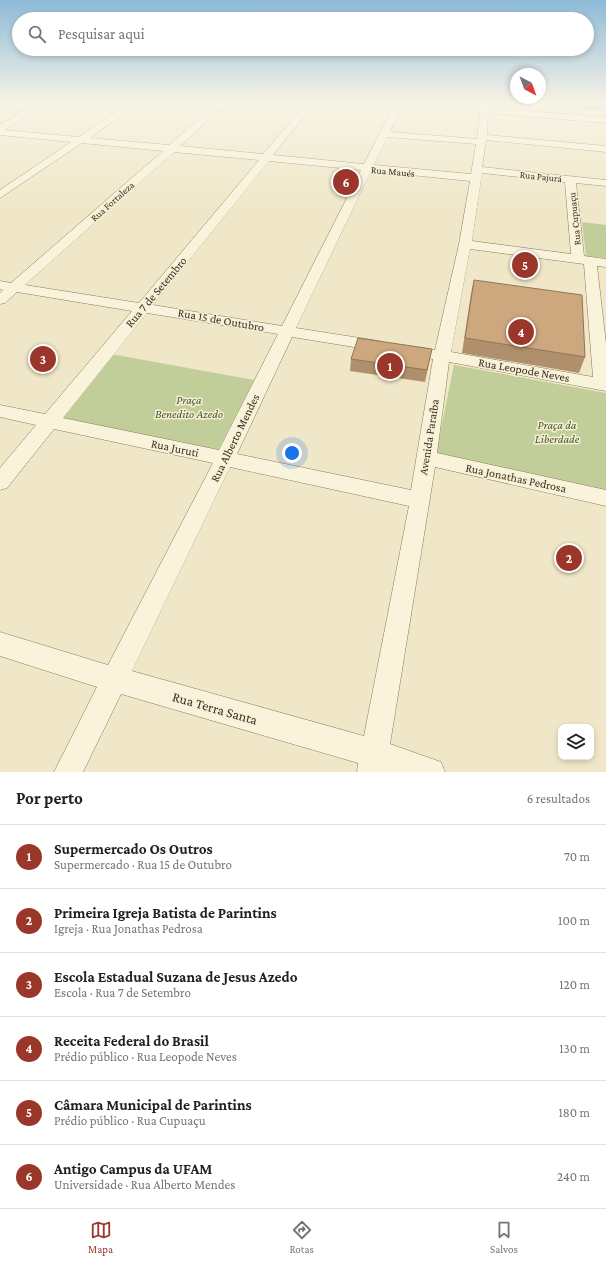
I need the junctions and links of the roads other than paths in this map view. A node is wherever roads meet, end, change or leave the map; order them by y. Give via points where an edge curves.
1 (69, 139) edge
2 (182, 139) edge
3 (282, 139) edge
4 (382, 139) edge
5 (466, 139) edge
6 (79, 140) junction
7 (482, 140) junction
8 (171, 149) junction
9 (606, 149) edge
10 (266, 158) junction
11 (368, 169) junction
12 (475, 174) junction
13 (570, 179) junction
14 (606, 183) edge
15 (0, 195) edge
16 (465, 244) junction
17 (584, 260) junction
18 (606, 263) edge
19 (0, 284) edge
20 (16, 287) junction
21 (0, 300) edge
22 (143, 307) junction
23 (286, 332) junction
24 (395, 348) edge
25 (418, 352) edge
26 (442, 356) junction
27 (604, 385) edge
28 (0, 411) edge
29 (50, 422) junction
30 (225, 458) junction
31 (426, 458) junction
32 (0, 482) edge
33 (606, 498) edge
34 (420, 500) junction
35 (0, 644) edge
36 (113, 679) junction
37 (372, 762) edge
38 (68, 772) edge
39 (431, 772) edge

1 - 6 street, Rua Maués
2 - 8 street, Rua Fortaleza
3 - 10 street, Rua 7 de Setembro
4 - 11 street, Rua Alberto Mendes
5 - 7 street
6 - 8 street, Rua Maués
6 - 15 street
7 - 9 street
7 - 12 street, Avenida Paraíba
8 - 10 street, Rua Maués
8 - 20 street, Rua Fortaleza
10 - 11 street, Rua Maués
10 - 22 street, Rua 7 de Setembro
11 - 12 street, Rua Maués
11 - 23 street, Rua Alberto Mendes
12 - 13 street, Rua Pajurá
12 - 16 street, Avenida Paraíba
13 - 14 street, Rua Pajurá
13 - 17 street, Rua Cupuaçu
16 - 17 street
16 - 26 street, Avenida Paraíba
17 - 18 street
17 - 27 street, Rua Cupuaçu
19 - 20 street, Rua 15 de Outubro
20 - 21 street, Rua Fortaleza
20 - 22 street, Rua 15 de Outubro
22 - 23 street, Rua 15 de Outubro
22 - 29 street, Rua 7 de Setembro
23 - 24 street, Rua 15 de Outubro
23 - 30 street, Rua Alberto Mendes
25 - 26 street
26 - 27 street, Rua Leopode Neves
26 - 31 street, Avenida Paraíba
28 - 29 street, Rua Juruti
29 - 30 street, Rua Juruti
29 - 32 street, Rua 7 de Setembro
30 - 34 street, Rua Juruti
30 - 36 street, Rua Alberto Mendes
31 - 33 street, Rua Jonathas Pedrosa
31 - 34 street, Avenida Paraíba
34 - 37 street, Avenida Paraíba
35 - 36 street, Rua Terra Santa
36 - 37 street, Rua Terra Santa
36 - 38 street, Rua Alberto Mendes
37 - 39 street, Rua Terra Santa

